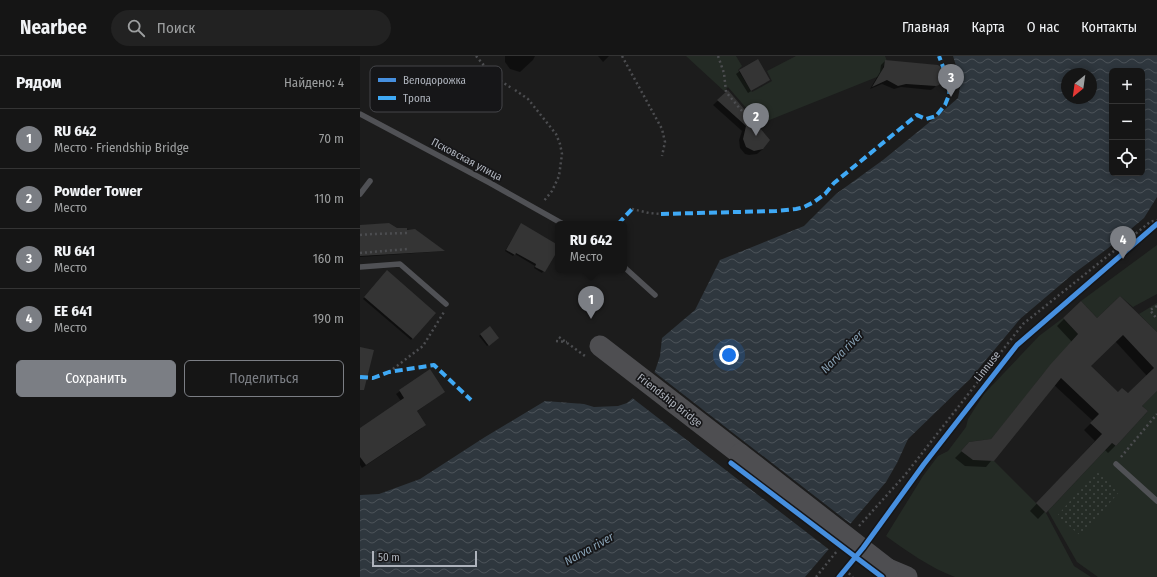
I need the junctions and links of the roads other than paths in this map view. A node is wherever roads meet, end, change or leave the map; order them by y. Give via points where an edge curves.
1 (360, 114) edge
2 (370, 181) dead end
3 (360, 194) edge
4 (558, 221) edge
5 (360, 267) edge
6 (627, 270) edge
7 (655, 296) dead end
8 (446, 304) road end
9 (595, 353) road end
10 (1116, 464) road end
11 (1157, 501) edge
12 (894, 573) edge
13 (907, 577) edge

1 - 4 lane, Псковская улица
2 - 3 lane
5 - 8 lane via 400,264
6 - 7 lane
9 - 12 highway, Friendship Bridge, bridge via 740,454
10 - 11 lane
12 - 13 highway, Friendship Bridge

